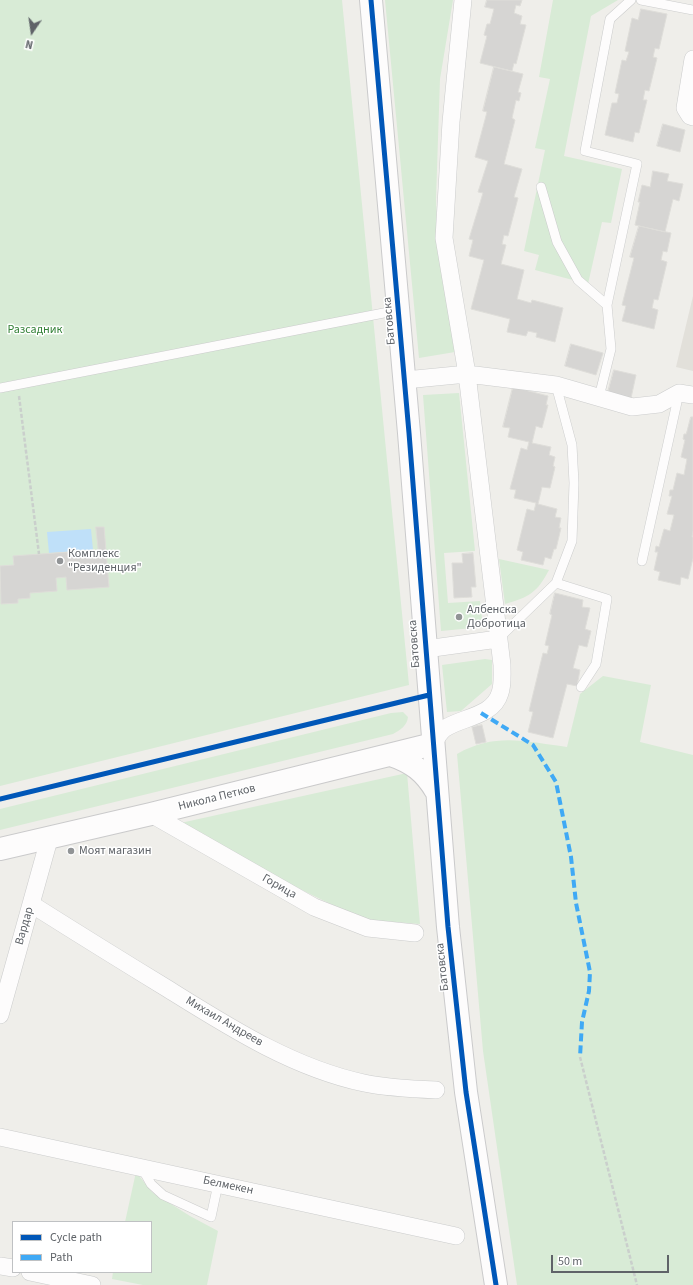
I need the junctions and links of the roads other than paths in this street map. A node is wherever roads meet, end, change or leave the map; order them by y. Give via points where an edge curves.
1 (371, 0) edge
2 (464, 0) edge
3 (631, 0) edge
4 (641, 0) edge
5 (693, 10) edge
6 (693, 59) edge
7 (693, 117) edge
8 (541, 187) dead end
9 (608, 305) junction
10 (399, 310) junction
11 (467, 374) junction
12 (405, 380) junction
13 (556, 385) junction
14 (0, 388) edge
15 (686, 394) edge
16 (599, 397) junction
17 (642, 561) dead end
18 (556, 583) junction
19 (498, 639) junction
20 (426, 649) junction
21 (581, 687) dead end
22 (433, 744) junction
23 (391, 755) junction
24 (436, 791) junction
25 (151, 814) junction
26 (50, 836) junction
27 (0, 849) edge
28 (31, 904) junction
29 (415, 933) dead end
30 (0, 1015) edge
31 (436, 1090) dead end
32 (0, 1137) edge
33 (142, 1168) junction
34 (218, 1184) junction
35 (456, 1236) dead end
36 (0, 1266) edge
37 (12, 1268) edge
38 (35, 1273) edge
39 (92, 1285) edge
40 (496, 1285) edge

1 - 10 street, Батовска
2 - 11 street via 451,122 444,238
3 - 9 lane via 610,19 585,151 638,164
4 - 5 lane
6 - 7 street via 685,108
8 - 9 lane via 557,242 578,280
9 - 16 lane via 611,349
10 - 12 street, Батовска
10 - 14 lane
11 - 12 street
11 - 13 street
11 - 19 street
12 - 20 street, Батовска
13 - 16 street
13 - 18 lane via 572,445 574,483 572,541
15 - 16 street via 659,404 632,407
15 - 17 lane
18 - 19 lane
18 - 21 lane via 607,599 596,664
19 - 20 street
19 - 22 street via 502,665 500,694 492,705 481,713 443,729
20 - 22 street, Батовска
22 - 23 street, Никола Петков
22 - 24 street, Батовска
23 - 24 street via 418,768 429,778
23 - 25 street, Никола Петков
24 - 40 street, Батовска via 466,1092
25 - 26 street, Никола Петков
25 - 29 street, Горица via 314,907 368,928
26 - 27 street, Никола Петков
26 - 28 street, Вардар
28 - 30 street, Вардар
28 - 31 street, Михаил Андреев via 230,1028 277,1051 319,1069 364,1083
32 - 33 street, Белмекен
33 - 34 street, Белмекен
33 - 34 lane via 151,1184 163,1195 212,1217
34 - 35 street, Белмекен
36 - 37 street
38 - 39 street

